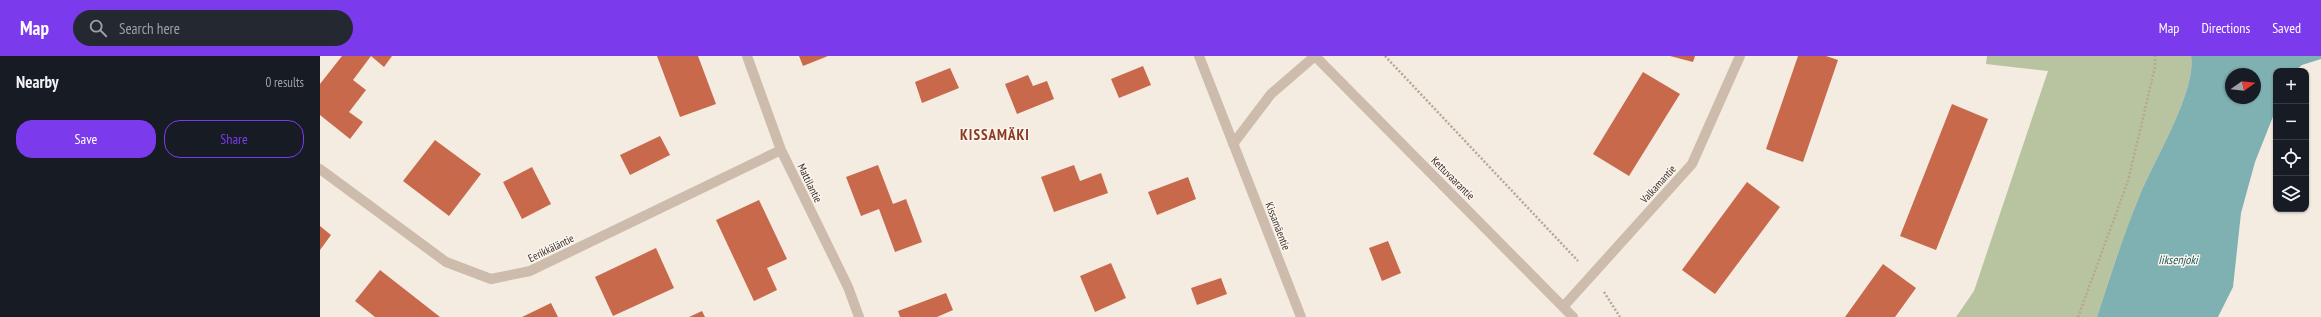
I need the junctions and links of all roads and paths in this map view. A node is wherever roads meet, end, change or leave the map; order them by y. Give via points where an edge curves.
1 (747, 56) edge
2 (1199, 56) edge
3 (1315, 56) edge
4 (1385, 56) edge
5 (1740, 56) edge
6 (2155, 56) edge
7 (1233, 144) junction
8 (781, 150) junction
9 (320, 169) edge
10 (1591, 275) junction
11 (1563, 307) junction
12 (859, 317) edge
13 (1301, 317) edge
14 (1572, 317) edge
15 (1620, 317) edge
16 (2078, 317) edge

1 - 8 street, Mattilantie
2 - 7 street, Kissamäentie
3 - 7 street via 1271,94
3 - 11 street, Kettuvaarantie
4 - 10 path
5 - 10 street, Valkamantie via 1692,164
6 - 16 path via 2128,181
7 - 13 street, Kissamäentie
8 - 9 street, Eerikkäläntie via 530,271 491,279 446,262
8 - 12 street, Mattilantie via 848,287
10 - 11 street, Valkamantie
10 - 15 path via 1613,303
11 - 14 street, Kettuvaarantie

